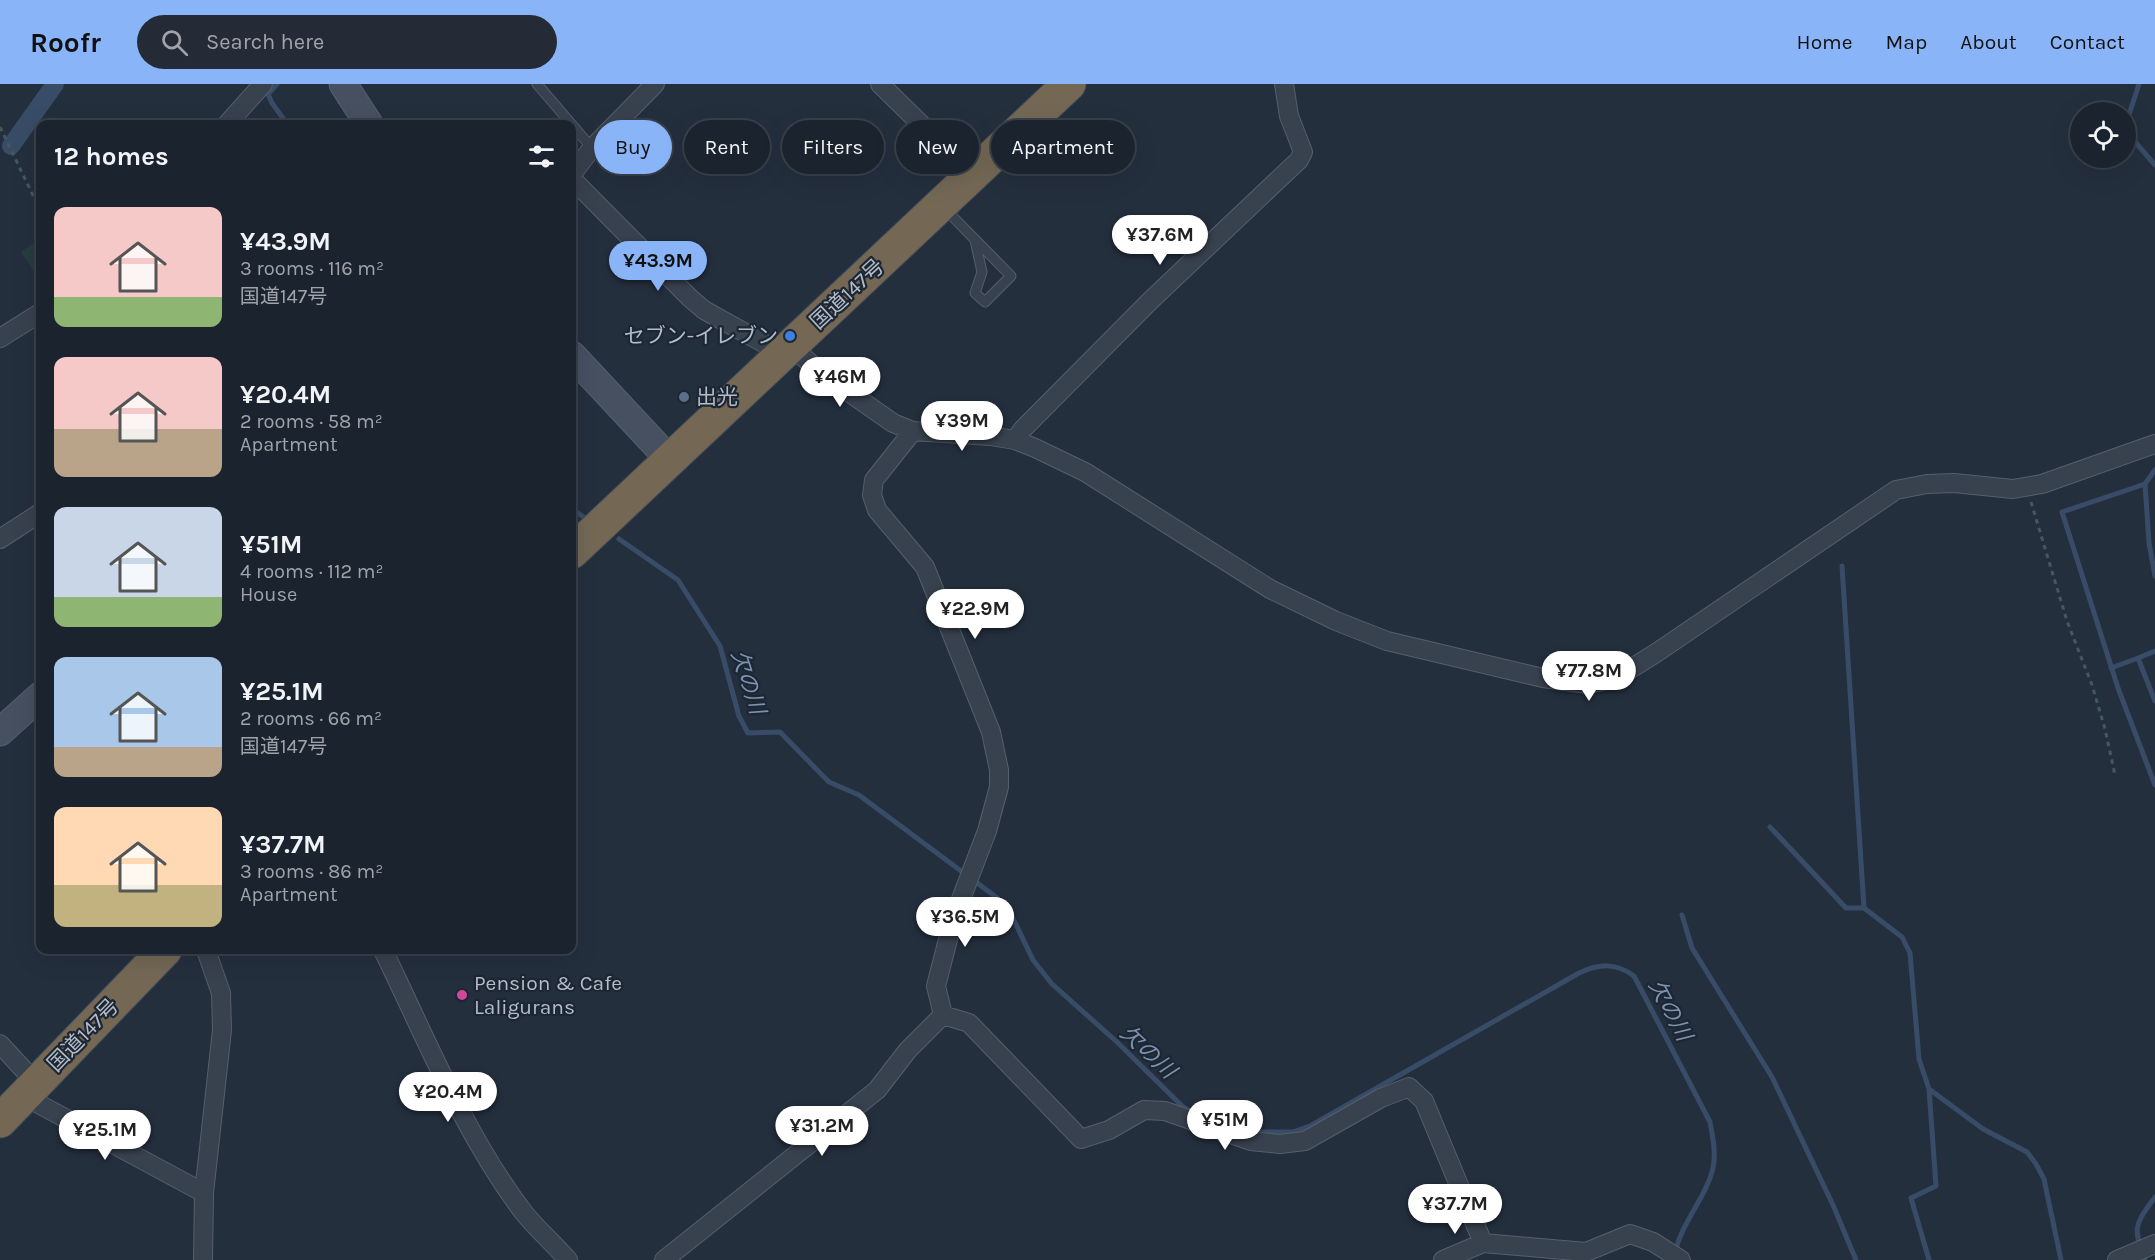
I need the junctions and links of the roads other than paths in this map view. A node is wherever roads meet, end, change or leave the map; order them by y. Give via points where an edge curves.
1 (263, 84) edge
2 (343, 84) edge
3 (537, 84) edge
4 (655, 84) edge
5 (880, 84) edge
6 (1069, 84) edge
7 (1284, 84) edge
8 (231, 120) edge
9 (366, 120) edge
10 (568, 120) edge
11 (576, 129) edge
12 (592, 148) junction
13 (576, 169) edge
14 (973, 175) junction
15 (576, 184) edge
16 (942, 205) junction
17 (975, 240) junction
18 (36, 316) edge
19 (0, 338) edge
20 (788, 350) junction
21 (576, 358) edge
22 (913, 431) junction
23 (1015, 440) junction
24 (2155, 444) edge
25 (670, 460) junction
26 (36, 516) edge
27 (0, 539) edge
28 (576, 548) edge
29 (36, 700) edge
30 (0, 732) edge
31 (161, 954) edge
32 (207, 954) edge
33 (385, 954) edge
34 (943, 1015) junction
35 (0, 1044) edge
36 (30, 1090) junction
37 (0, 1121) edge
38 (204, 1193) junction
39 (1482, 1242) junction
40 (1588, 1256) edge
41 (1674, 1256) edge
42 (203, 1260) edge
43 (568, 1260) edge
44 (664, 1260) edge
45 (1443, 1260) edge

1 - 8 street
2 - 9 street
3 - 10 lane
4 - 12 street
5 - 14 street
6 - 14 highway, 国道147号
7 - 23 street via 1289,116 1304,152 1299,160 1150,301
11 - 12 lane
12 - 13 street
14 - 16 highway, 国道147号
15 - 20 street via 690,298 711,314
16 - 17 lane
16 - 20 highway, 国道147号
17 - 17 lane via 1011,276 985,302 975,293 982,272
18 - 19 street
20 - 22 street via 893,423
20 - 25 highway, 国道147号
21 - 25 street
22 - 23 street
22 - 34 street via 874,480 872,495 877,510 926,567 991,732 999,770 999,787 987,831 966,880 936,986
23 - 24 street via 1085,472 1270,589 1336,621 1387,641 1544,678 1588,684 1616,678 1656,653 1896,490 1954,483 2027,487
25 - 28 highway, 国道147号
26 - 27 street
29 - 30 street
31 - 36 highway, 国道147号
32 - 38 street via 221,993 222,1030
33 - 43 street via 494,1168 525,1214
34 - 39 street via 969,1023 1081,1139 1109,1130 1144,1110 1165,1111 1251,1142 1305,1141 1408,1087 1424,1101
34 - 44 street via 908,1050 877,1090
35 - 36 street
36 - 37 highway, 国道147号
36 - 38 street
38 - 42 street
39 - 40 street
39 - 45 street
40 - 41 street via 1630,1234 1653,1242

